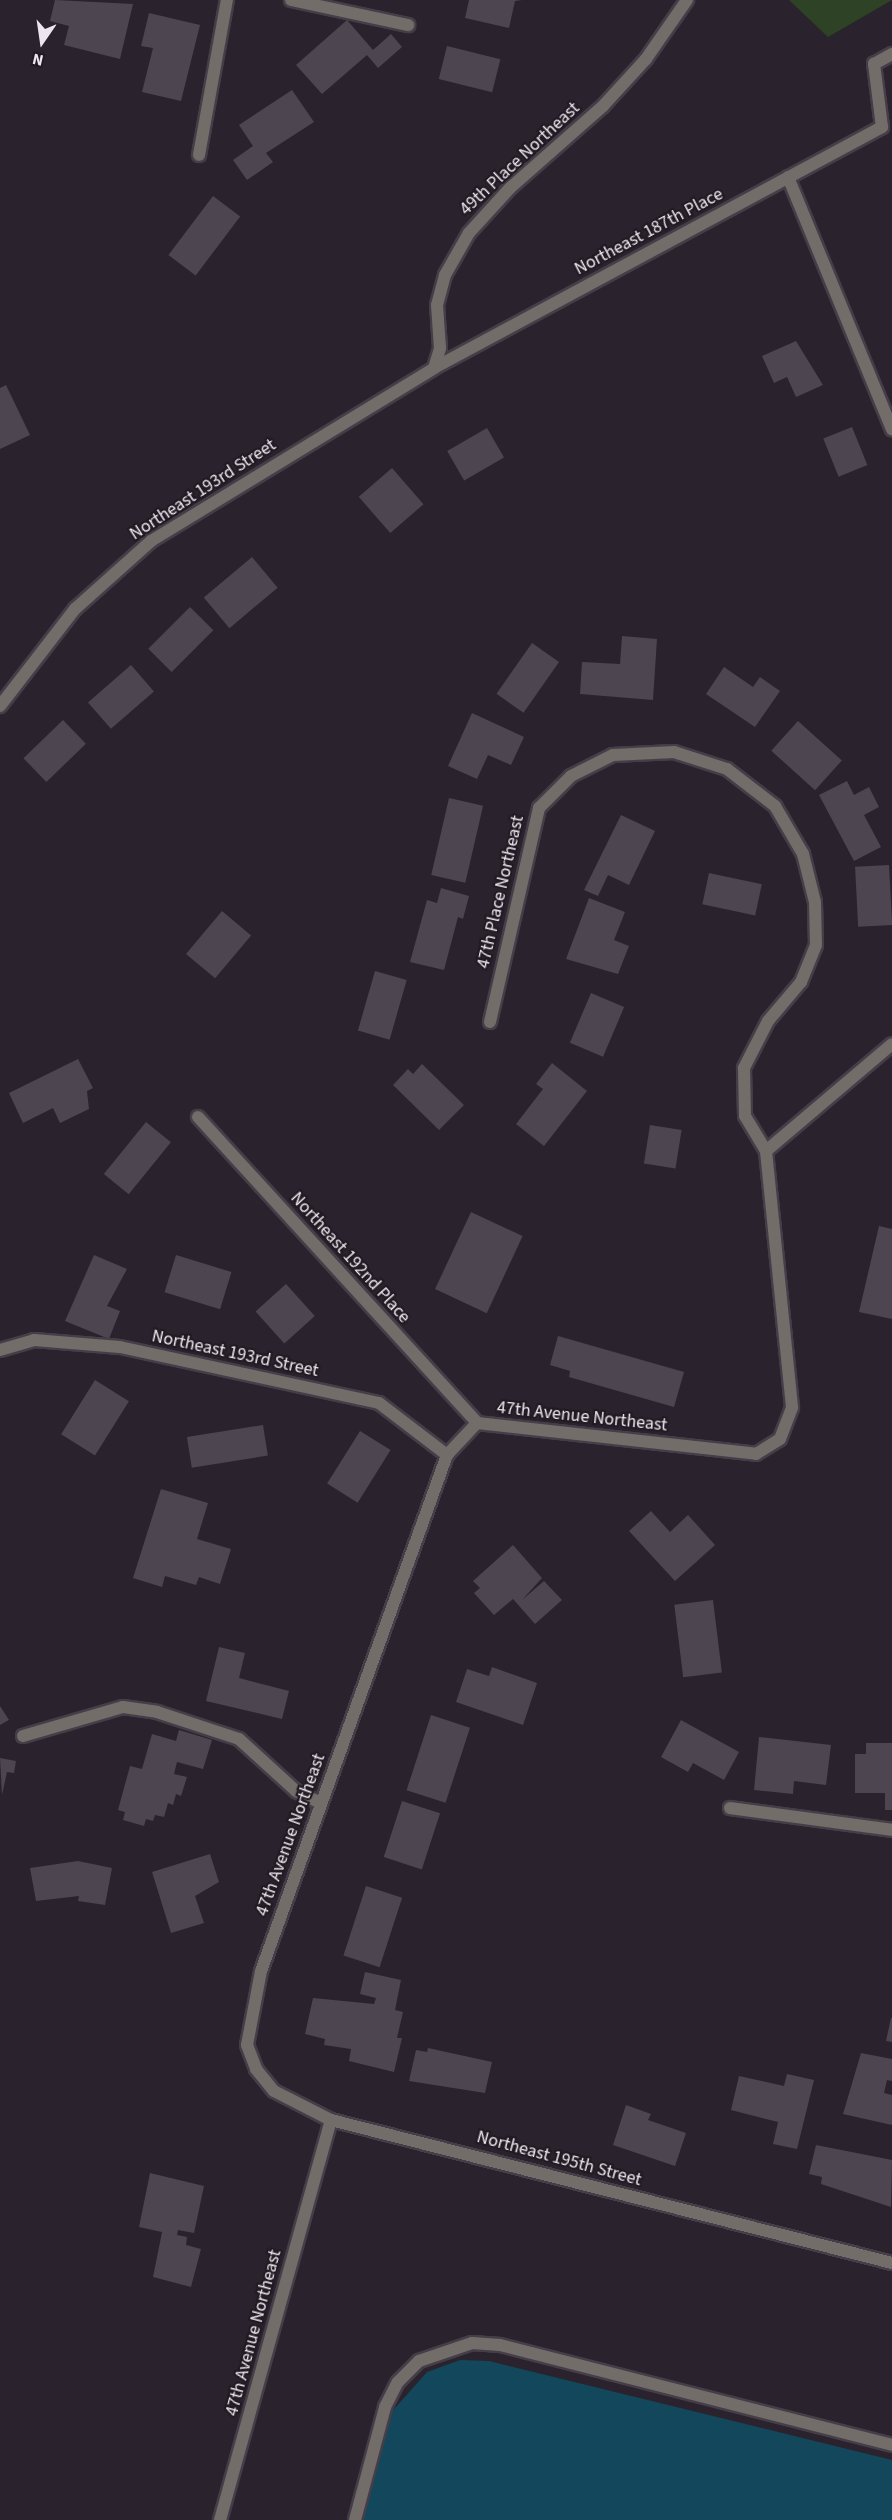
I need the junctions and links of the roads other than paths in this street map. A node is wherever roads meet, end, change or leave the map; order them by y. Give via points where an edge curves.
1 (227, 0) edge
2 (291, 0) edge
3 (687, 0) edge
4 (408, 25) dead end
5 (892, 54) edge
6 (199, 155) dead end
7 (788, 177) junction
8 (434, 368) junction
9 (892, 429) edge
10 (0, 706) edge
11 (490, 1022) dead end
12 (892, 1044) edge
13 (198, 1117) dead end
14 (766, 1151) junction
15 (0, 1350) edge
16 (477, 1424) junction
17 (447, 1455) junction
18 (22, 1736) dead end
19 (321, 1803) junction
20 (730, 1808) dead end
21 (892, 1830) edge
22 (247, 2044) joint
23 (331, 2120) junction
24 (892, 2263) edge
25 (892, 2445) edge
26 (220, 2520) edge
27 (356, 2520) edge

1 - 6 street
2 - 4 street
3 - 8 street, 49th Place Northeast via 646,59 603,106 510,188 469,233 445,275 440,295 440,348
5 - 7 street, Northeast 187th Place via 874,64 882,127
7 - 8 street, Northeast 187th Place
7 - 9 street
8 - 10 street, Northeast 193rd Street via 151,541 75,609
11 - 14 street, 47th Place Northeast via 539,808 571,776 614,755 674,752 727,769 775,806 803,854 815,902 816,945 805,972 768,1021 744,1068 745,1116
12 - 14 street
13 - 16 street, Northeast 192nd Place
14 - 16 street, 47th Avenue Northeast via 792,1407 780,1439 756,1454
15 - 17 street, Northeast 193rd Street via 33,1340 120,1347 378,1403
16 - 17 street, 47th Avenue Northeast
17 - 19 street, 47th Avenue Northeast
18 - 19 street via 123,1707 157,1712 239,1739 296,1791
19 - 22 street, 47th Avenue Northeast via 261,1971
20 - 21 street
22 - 23 street, Northeast 195th Street via 256,2069 274,2091
23 - 24 street, Northeast 195th Street
23 - 26 street, 47th Avenue Northeast
25 - 27 street via 500,2345 472,2343 419,2361 398,2382 385,2407

